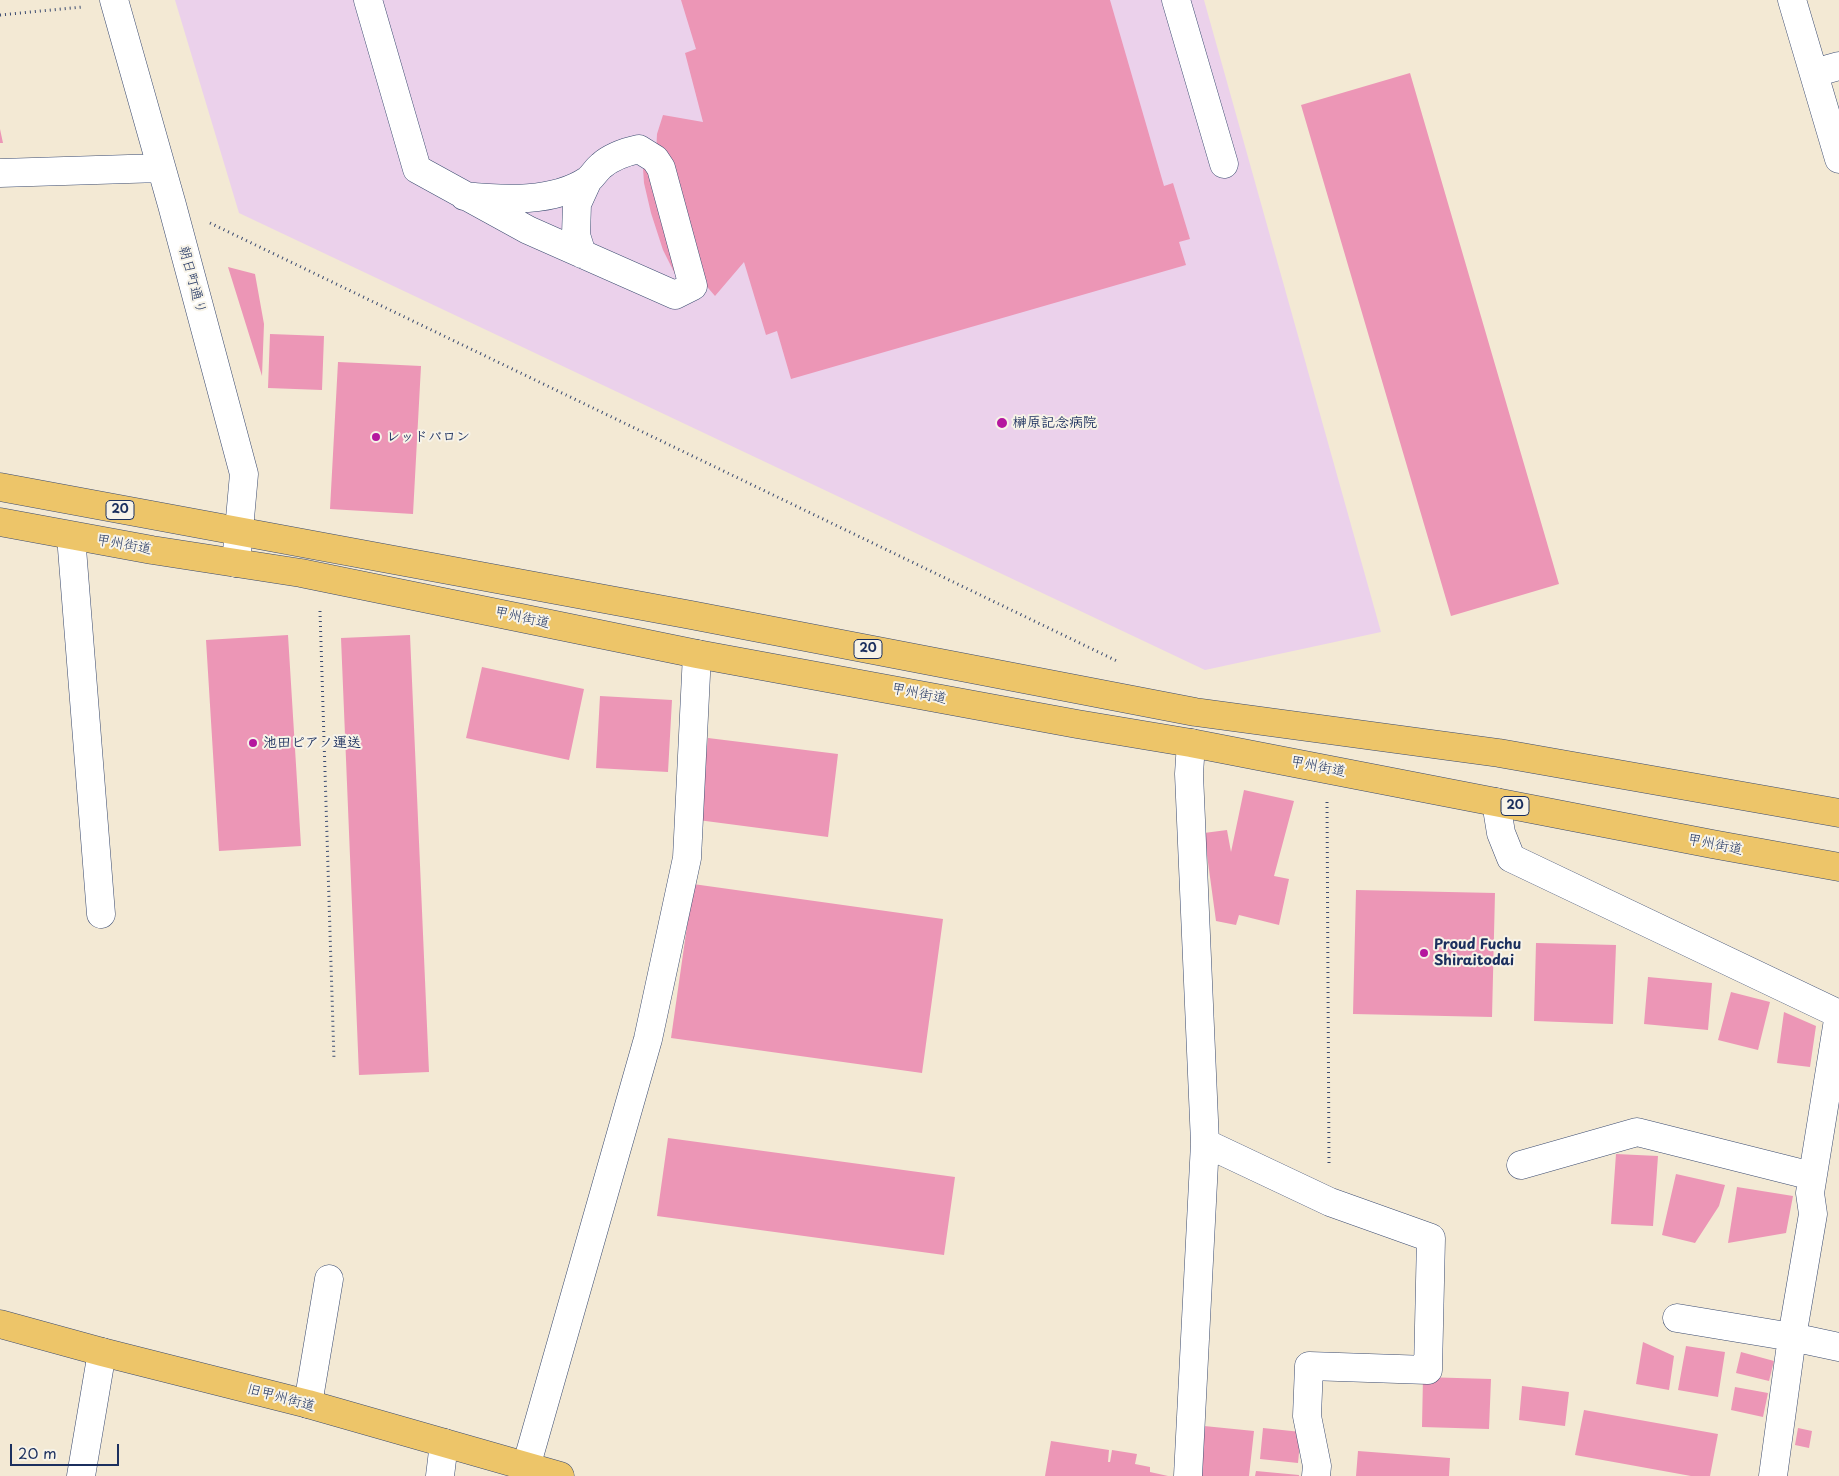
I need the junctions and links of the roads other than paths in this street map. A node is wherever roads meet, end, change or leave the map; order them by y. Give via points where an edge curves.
1 (368, 0) edge
2 (1176, 0) edge
3 (1792, 0) edge
4 (115, 2) edge
5 (1826, 69) edge
6 (1839, 159) edge
7 (1224, 164) dead end
8 (162, 168) junction
9 (0, 173) edge
10 (588, 180) junction
11 (464, 196) junction
12 (582, 254) junction
13 (0, 487) edge
14 (0, 522) edge
15 (239, 531) junction
16 (71, 536) junction
17 (236, 563) junction
18 (697, 654) junction
19 (1191, 743) junction
20 (1496, 802) junction
21 (1839, 813) edge
22 (1839, 867) edge
23 (101, 914) dead end
24 (1839, 1014) edge
25 (1205, 1143) junction
26 (1521, 1165) dead end
27 (1812, 1176) junction
28 (328, 1278) dead end
29 (1676, 1318) dead end
30 (0, 1324) edge
31 (1792, 1337) junction
32 (1839, 1347) edge
33 (102, 1352) junction
34 (308, 1404) junction
35 (444, 1443) junction
36 (526, 1467) junction
37 (81, 1476) edge
38 (440, 1476) edge
39 (560, 1476) edge
40 (1188, 1476) edge
41 (1316, 1476) edge
42 (1773, 1476) edge

1 - 11 street via 418,169
2 - 7 street
3 - 5 street
4 - 8 street, 朝日町通り
5 - 6 street
8 - 9 street
8 - 15 street, 朝日町通り via 244,474
10 - 11 street via 560,193 531,198 503,200
10 - 12 street via 577,204 576,235
10 - 12 street via 601,165 621,153 639,149 655,159 661,168 692,286 675,295
11 - 12 street
13 - 15 main road, 20
14 - 16 main road, 甲州街道 / 20
15 - 17 street, 朝日町通り
15 - 21 main road, 20 via 1195,712 1499,752
16 - 17 main road, 甲州街道 / 20
16 - 23 street
17 - 18 main road, 甲州街道 / 20
18 - 19 main road, 甲州街道 / 20
18 - 36 street via 687,858 648,1039
19 - 20 main road, 甲州街道 / 20
19 - 25 street
20 - 22 main road, 甲州街道 / 20
20 - 24 street via 1501,832 1511,858
24 - 27 street
25 - 40 street
25 - 41 street via 1330,1202 1431,1238 1428,1370 1309,1366 1307,1416
26 - 27 street via 1637,1132
27 - 31 street via 1813,1214
28 - 34 street
29 - 31 street
30 - 33 main road, 旧甲州街道
31 - 32 street
31 - 42 street
33 - 34 main road, 旧甲州街道
33 - 37 street
34 - 35 main road, 旧甲州街道
35 - 36 main road, 旧甲州街道
35 - 38 street
36 - 39 main road, 旧甲州街道

